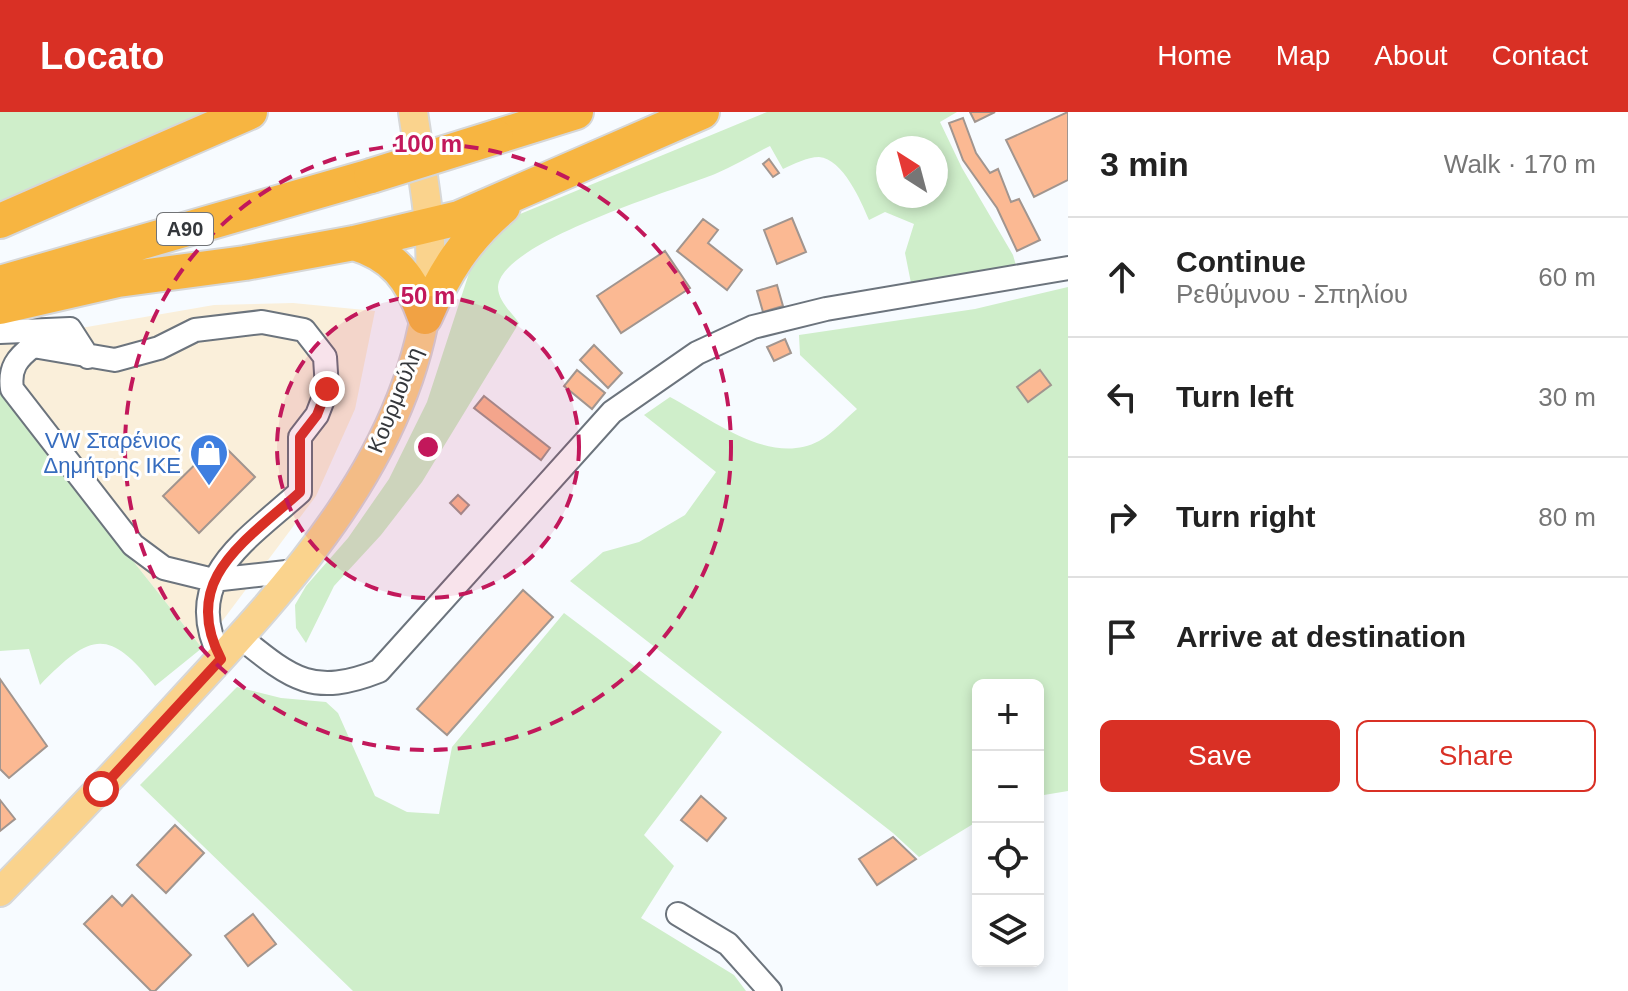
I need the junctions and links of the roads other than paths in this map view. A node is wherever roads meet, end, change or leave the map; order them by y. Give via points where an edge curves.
1 (250, 112) edge
2 (413, 112) edge
3 (576, 112) edge
4 (702, 112) edge
5 (530, 190) junction
6 (0, 221) edge
7 (428, 225) junction
8 (354, 243) junction
9 (1068, 268) edge
10 (0, 283) edge
11 (0, 307) edge
12 (425, 317) junction
13 (0, 332) edge
14 (88, 357) junction
15 (295, 571) junction
16 (213, 580) junction
17 (240, 637) junction
18 (221, 659) junction
19 (0, 892) edge
20 (678, 914) dead end
21 (770, 991) edge

1 - 6 highway
2 - 7 main road, Κουρμούλη
3 - 10 highway, Α90, bridge
4 - 5 highway
5 - 7 highway
5 - 12 highway via 493,215 465,243
7 - 8 highway
7 - 12 main road, Κουρμούλη via 431,268
8 - 11 highway via 118,280
8 - 12 highway via 394,262 416,292
9 - 17 street via 826,309 753,327 697,353 612,412 379,671 345,685 311,682 280,670
12 - 15 main road, Κουρμούλη via 385,436 338,514
13 - 14 street via 70,329
14 - 16 street via 33,346 18,358 10,375 12,389 133,545 164,568
14 - 16 street via 115,360 159,348 195,330 262,322 304,330 325,357 327,389 317,415 300,437 300,492 230,556
15 - 16 street
15 - 17 main road, Κουρμούλη
16 - 18 street via 206,604 208,633
17 - 18 main road, Κουρμούλη
18 - 19 main road, Κουρμούλη
20 - 21 street via 728,944

